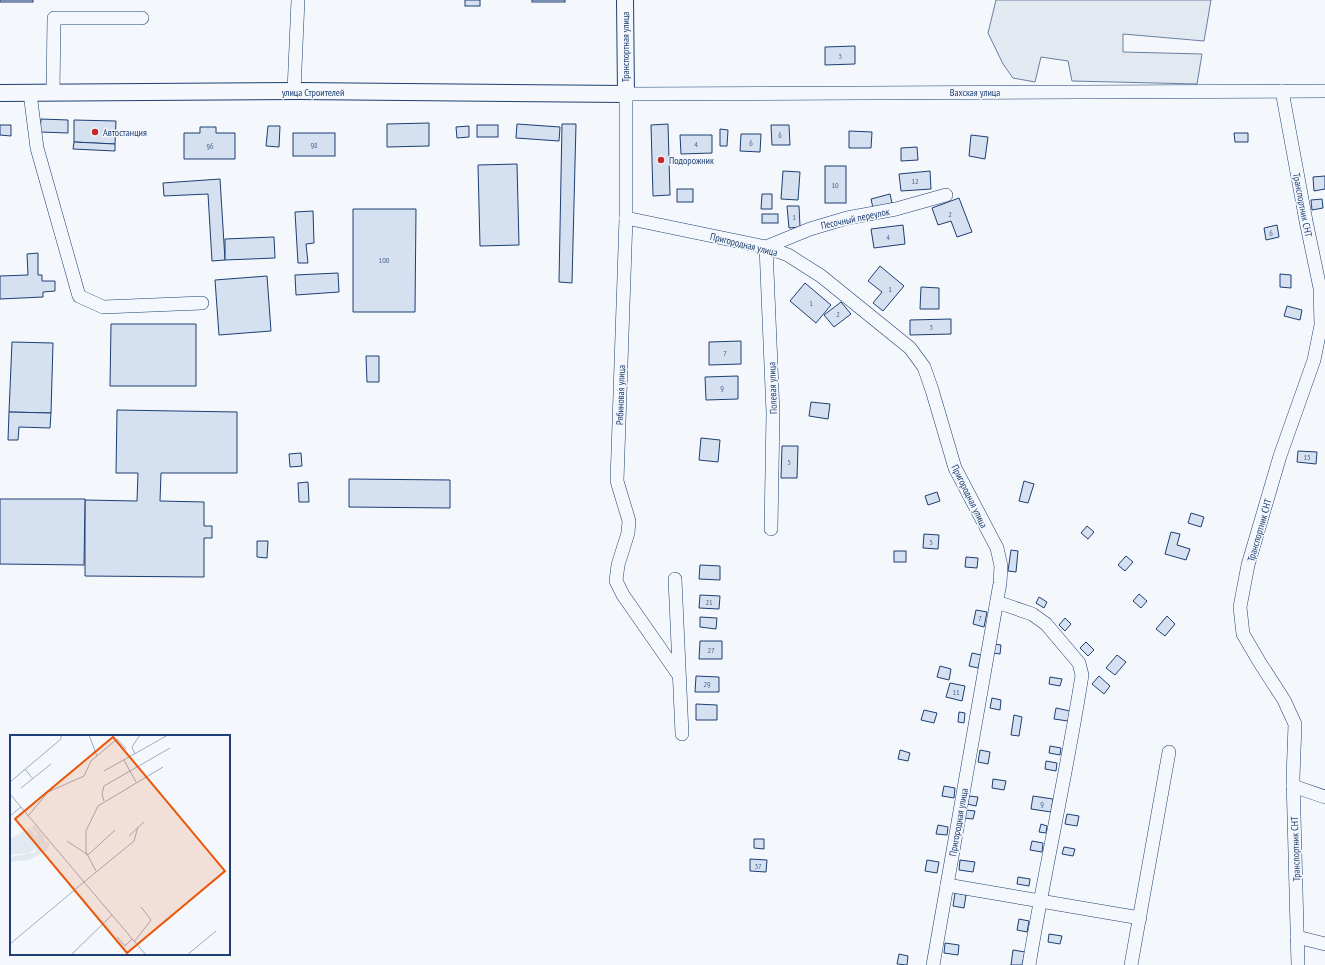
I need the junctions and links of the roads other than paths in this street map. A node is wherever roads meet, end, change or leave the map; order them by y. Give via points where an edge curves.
1 (298, 0) edge
2 (625, 0) edge
3 (142, 18) dead end
4 (294, 91) junction
5 (1282, 91) junction
6 (1325, 91) edge
7 (0, 93) edge
8 (30, 93) junction
9 (53, 93) junction
10 (626, 94) junction
11 (946, 195) dead end
12 (626, 218) junction
13 (766, 247) junction
14 (202, 303) dead end
15 (771, 529) dead end
16 (675, 579) dead end
17 (997, 602) junction
18 (678, 674) junction
19 (682, 734) dead end
20 (1169, 752) dead end
21 (1293, 786) junction
22 (1325, 797) edge
23 (947, 885) junction
24 (1040, 901) junction
25 (1140, 918) junction
26 (1297, 937) junction
27 (1325, 944) edge
28 (934, 965) edge
29 (1029, 965) edge
30 (1131, 965) edge
31 (1298, 965) edge

1 - 4 street
2 - 10 main road, Транспортная улица
3 - 9 street via 54,18
4 - 9 main road, улица Строителей
4 - 10 main road, улица Строителей
5 - 6 street, Вахская улица
5 - 10 street, Вахская улица
5 - 21 street, Транспортник СНТ via 1320,288 1322,325 1314,360 1280,456 1250,558 1240,607 1244,634 1284,700 1295,724
7 - 8 main road, улица Строителей
8 - 9 main road, улица Строителей
8 - 14 street via 37,148 79,296 103,308
10 - 12 street, Рябиновая улица
11 - 13 street, Песочный переулок via 896,210 848,218 810,229
12 - 13 street, Пригородная улица
12 - 18 street, Рябиновая улица via 617,481 629,521 616,582 623,596
13 - 15 street, Полевая улица via 773,413
13 - 17 street, Пригородная улица via 788,255 821,276 910,348 924,367 955,468 997,548 1001,566
16 - 18 street
17 - 23 street, Пригородная улица
17 - 24 street via 1032,614 1046,624 1079,663 1082,676 1069,759
18 - 19 street
20 - 25 street
21 - 22 street
21 - 26 street, Транспортник СНТ
23 - 24 street
23 - 28 street, Пригородная улица
24 - 25 street
24 - 29 street
25 - 30 street
26 - 27 street
26 - 31 street, Транспортник СНТ

